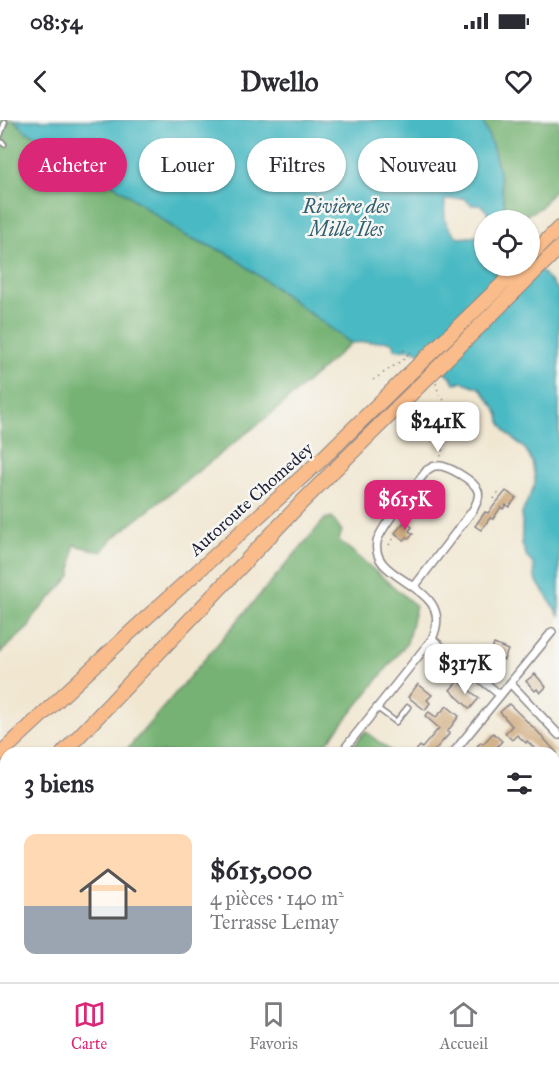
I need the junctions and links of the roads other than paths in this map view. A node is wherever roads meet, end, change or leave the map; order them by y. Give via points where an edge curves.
1 (5, 122) dead end
2 (0, 136) edge
3 (559, 228) edge
4 (540, 247) edge
5 (559, 249) edge
6 (511, 276) edge
7 (414, 587) junction
8 (552, 632) dead end
9 (432, 639) junction
10 (510, 683) junction
11 (500, 695) junction
12 (408, 707) dead end
13 (377, 708) junction
14 (396, 723) junction
15 (401, 727) dead end
16 (559, 735) edge
17 (8, 747) edge
18 (69, 747) edge
19 (346, 747) edge
20 (458, 747) edge

1 - 2 lane
3 - 4 highway
5 - 18 highway, Autoroute Chomedey, bridge via 304,500
6 - 17 highway, Autoroute Chomedey, bridge via 324,457
7 - 7 street via 478,499 474,486 441,466 427,470 377,540 379,559
7 - 9 street via 436,611
8 - 10 street
9 - 11 street
9 - 13 street
10 - 11 street
10 - 16 street
11 - 20 street
12 - 14 lane
13 - 14 lane
13 - 19 street
14 - 15 lane

